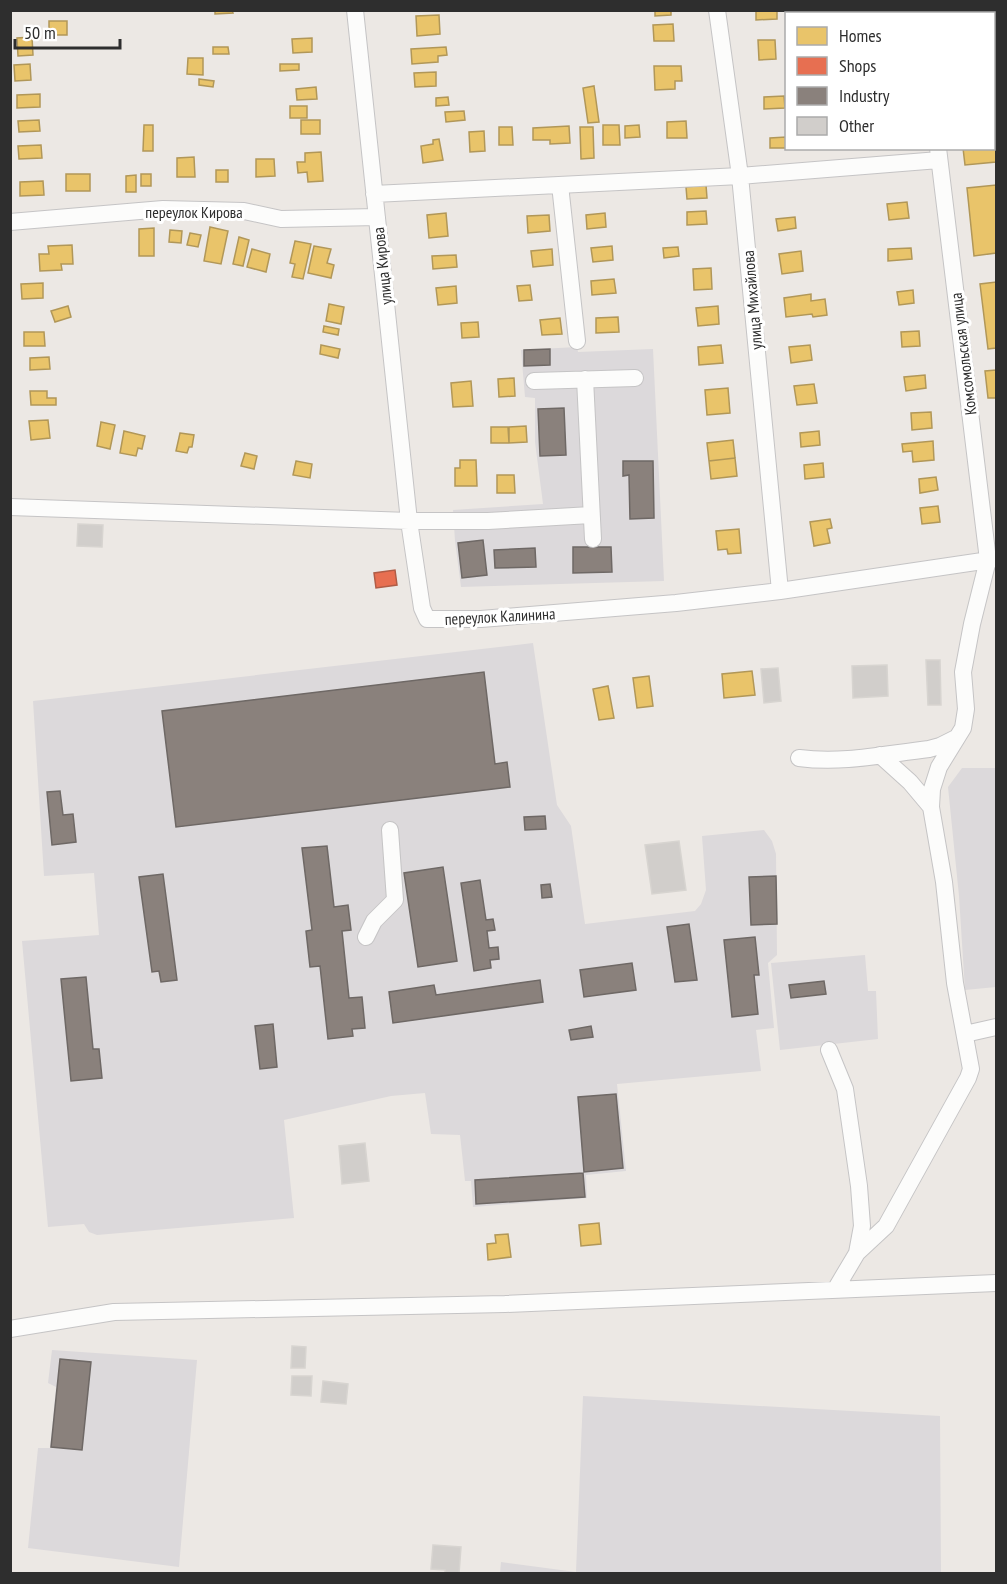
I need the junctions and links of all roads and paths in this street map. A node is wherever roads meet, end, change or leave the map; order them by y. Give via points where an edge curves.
1 (355, 10) edge
2 (717, 10) edge
3 (939, 154) edge
4 (740, 176) junction
5 (560, 185) junction
6 (374, 194) junction
7 (377, 218) junction
8 (10, 222) edge
9 (577, 341) dead end
10 (635, 378) dead end
11 (585, 379) junction
12 (534, 381) dead end
13 (10, 507) edge
14 (591, 515) junction
15 (409, 521) junction
16 (593, 539) dead end
17 (992, 559) edge
18 (780, 591) junction
19 (957, 737) junction
20 (880, 755) junction
21 (799, 758) dead end
22 (931, 807) junction
23 (390, 830) dead end
24 (366, 937) dead end
25 (996, 1027) edge
26 (965, 1034) junction
27 (829, 1050) dead end
28 (857, 1253) junction
29 (996, 1283) edge
30 (835, 1290) junction
31 (10, 1329) edge

1 - 6 street, улица Кирова
2 - 4 street, улица Михайлова
3 - 4 street
3 - 17 street, Комсомольская улица
4 - 5 street
4 - 18 street, улица Михайлова
5 - 6 street
5 - 9 street
6 - 7 street, улица Кирова
7 - 8 street, переулок Кирова via 281,219 244,211 163,209
7 - 15 street, улица Кирова
10 - 11 street
11 - 12 street
11 - 14 street
13 - 15 street
14 - 15 street
14 - 16 street
15 - 18 street, переулок Калинина via 427,619 504,617
17 - 18 street, переулок Калинина
17 - 19 street via 972,624 963,672 966,709
19 - 20 street via 940,746
19 - 22 street via 939,767
20 - 21 street via 821,761
20 - 22 street
22 - 26 street
23 - 24 street via 395,900 374,921
25 - 26 street
26 - 28 street via 971,1069 968,1078 886,1226
27 - 28 street via 845,1089 859,1186 862,1226
28 - 30 street
29 - 30 street
30 - 31 street via 505,1304 114,1312

